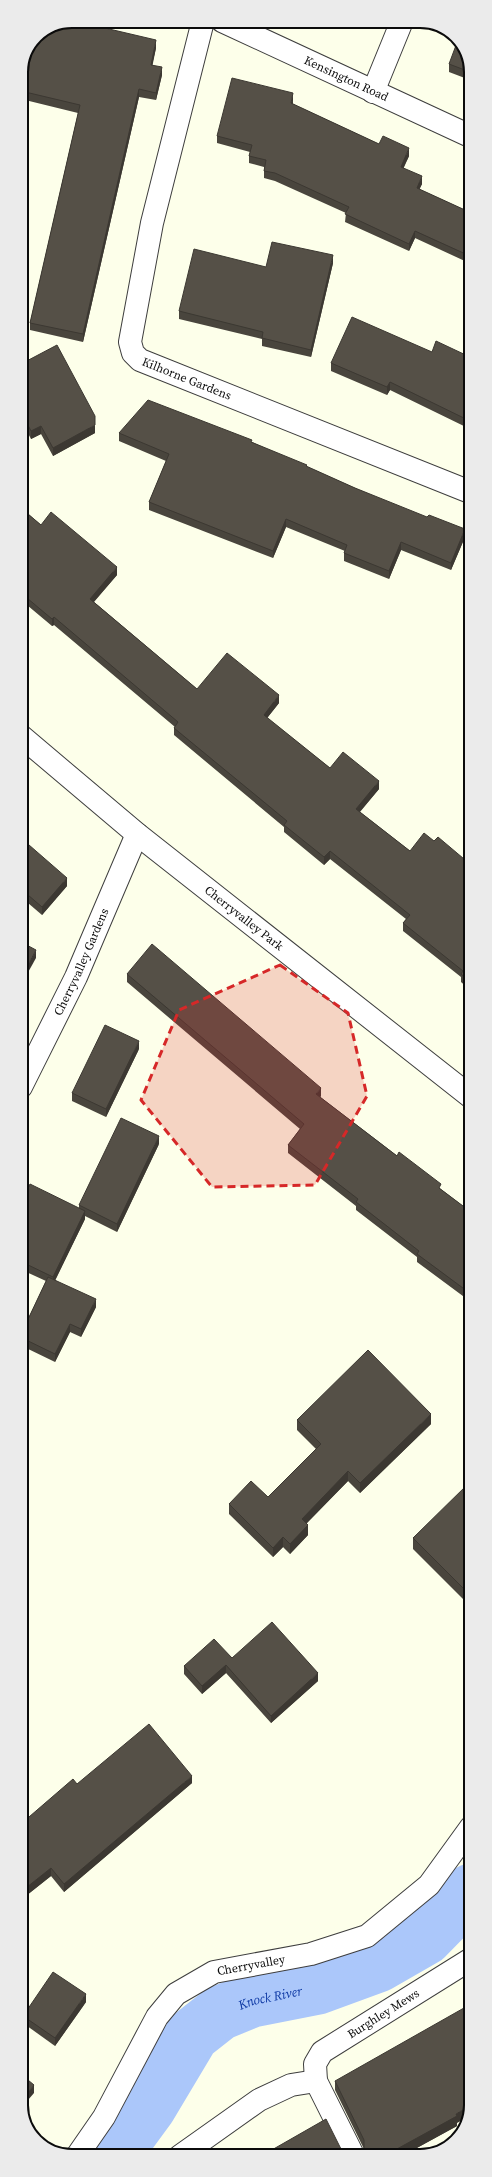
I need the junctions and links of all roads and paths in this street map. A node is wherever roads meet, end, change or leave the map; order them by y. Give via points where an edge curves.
1 (201, 28) edge
2 (237, 28) edge
3 (399, 28) edge
4 (373, 92) junction
5 (464, 133) edge
6 (464, 490) edge
7 (28, 742) edge
8 (137, 834) junction
9 (28, 1075) edge
10 (464, 1092) edge
11 (464, 1836) edge
12 (464, 1963) edge
13 (316, 2081) junction
14 (82, 2149) edge
15 (190, 2149) edge
16 (350, 2149) edge

1 - 6 street, Kilhorne Gardens via 152,223 130,342 133,353 140,360
2 - 4 street, Kensington Road
3 - 4 street
4 - 5 street, Kensington Road
7 - 8 street, Cherryvalley Park
8 - 9 street, Cherryvalley Gardens via 76,977
8 - 10 street, Cherryvalley Park
11 - 14 street, Cherryvalley via 429,1884 366,1936 311,1954 214,1972 176,1994 157,2017 104,2117
12 - 13 street, Burghley Mews via 322,2052 315,2064
13 - 15 street via 291,2085 259,2100
13 - 16 street, Burghley Mews

